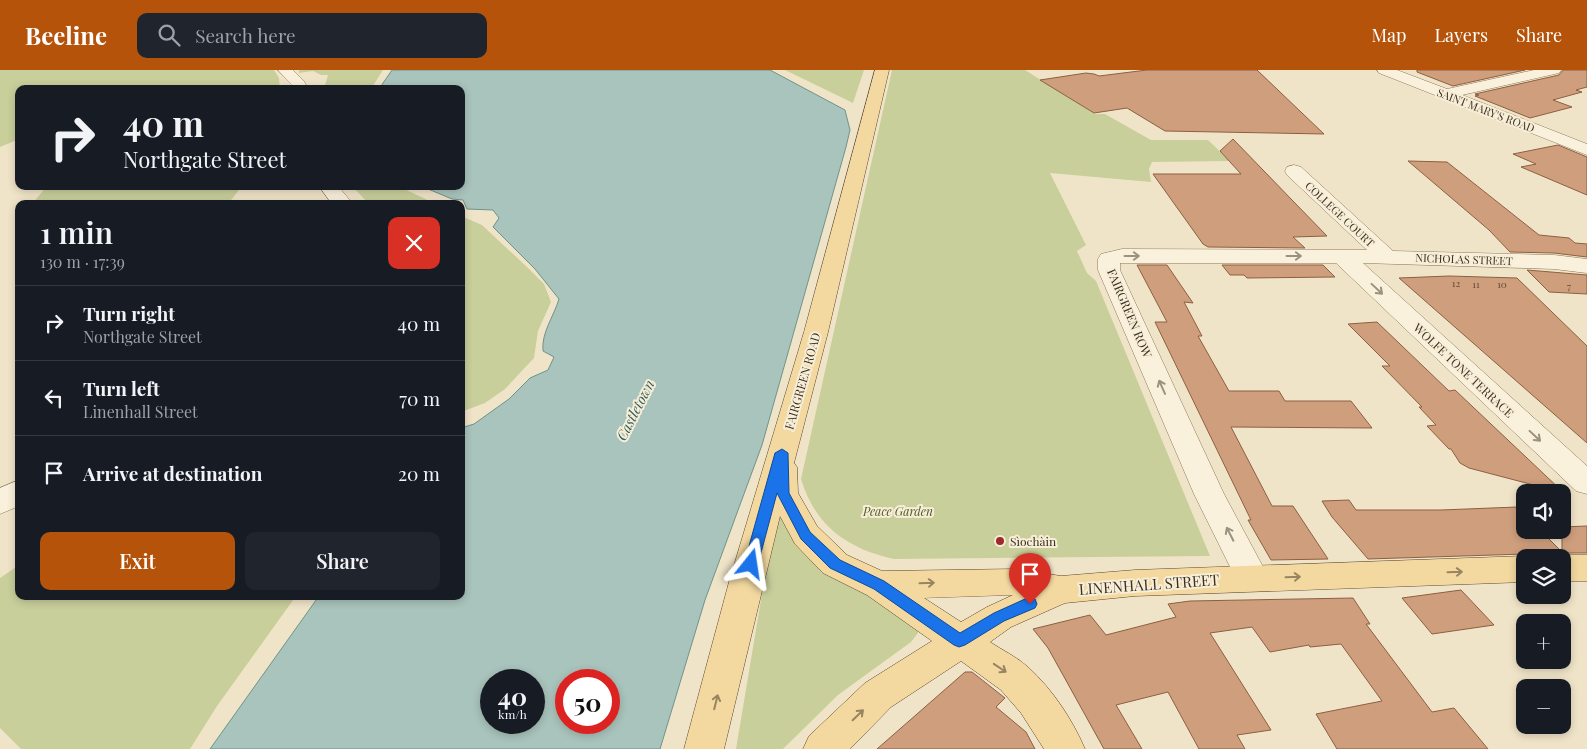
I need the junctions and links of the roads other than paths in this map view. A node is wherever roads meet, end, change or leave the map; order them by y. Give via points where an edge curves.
1 (286, 70) edge
2 (882, 70) edge
3 (1384, 70) edge
4 (1554, 70) edge
5 (299, 85) edge
6 (1446, 94) junction
7 (1587, 150) edge
8 (1294, 171) dead end
9 (331, 190) edge
10 (340, 200) edge
11 (1342, 256) junction
12 (1387, 257) junction
13 (1587, 266) edge
14 (782, 453) junction
15 (1587, 483) edge
16 (15, 494) edge
17 (0, 503) edge
18 (1571, 568) edge
19 (1587, 568) edge
20 (1516, 569) edge
21 (1252, 578) junction
22 (879, 585) junction
23 (1061, 590) junction
24 (959, 641) junction
25 (704, 749) edge
26 (822, 749) edge
27 (1065, 749) edge

1 - 5 street
2 - 14 main road, FAIRGREEN ROAD
3 - 6 street, SAINT MARY'S ROAD
4 - 6 street
6 - 7 street, SAINT MARY'S ROAD
8 - 12 street, COLLEGE COURT
9 - 10 street
11 - 12 street, NICHOLAS STREET
11 -> 15 street, WOLFE TONE TERRACE
21 -> 11 street, FAIRGREEN ROW via 1209,494 1109,270 1109,259 1122,256
12 - 13 street, NICHOLAS STREET via 1554,262
14 - 22 main road via 783,493 806,535 835,564
25 -> 14 main road, FAIRGREEN ROAD
16 - 17 street
18 - 19 main road
21 -> 20 main road, LINENHALL STREET
21 - 23 main road, LINENHALL STREET
22 -> 23 main road via 1015,582
22 - 24 main road
23 - 24 main road, LINENHALL STREET via 999,617
26 -> 24 main road, LINENHALL STREET via 878,695
24 -> 27 main road via 1014,678 1056,731

